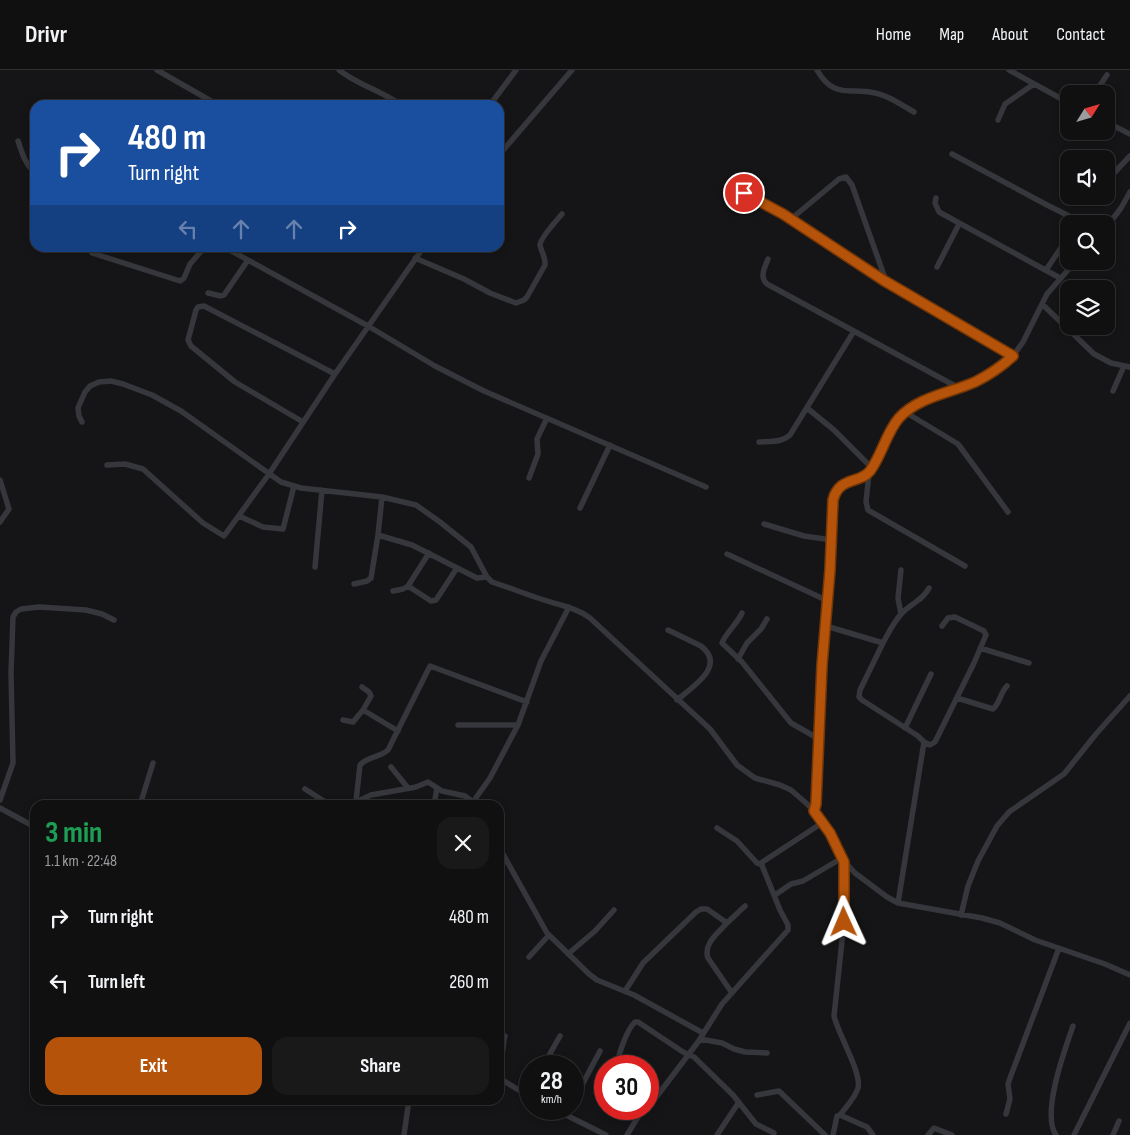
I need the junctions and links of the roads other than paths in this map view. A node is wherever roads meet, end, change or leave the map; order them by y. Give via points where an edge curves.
1 (157, 70) edge
2 (339, 70) edge
3 (516, 70) edge
4 (572, 70) edge
5 (817, 70) edge
6 (1009, 70) edge
7 (1022, 70) edge
8 (1106, 75) dead end
9 (1018, 76) junction
10 (1034, 84) junction
11 (1100, 85) edge
12 (1060, 98) edge
13 (209, 100) edge
14 (394, 100) edge
15 (494, 100) edge
16 (914, 112) dead end
17 (998, 120) dead end
18 (1115, 126) edge
19 (1130, 134) edge
20 (18, 141) dead end
21 (504, 149) edge
22 (952, 154) dead end
23 (1130, 156) edge
24 (30, 168) edge
25 (1115, 172) edge
26 (1130, 192) edge
27 (744, 193) dead end
28 (936, 198) dead end
29 (562, 214) dead end
30 (1065, 215) edge
31 (1115, 216) edge
32 (791, 219) junction
33 (959, 224) junction
34 (1060, 249) edge
35 (200, 252) edge
36 (233, 252) edge
37 (419, 252) edge
38 (92, 253) dead end
39 (416, 258) junction
40 (768, 259) dead end
41 (248, 260) junction
42 (937, 267) dead end
43 (1046, 270) junction
44 (1068, 270) edge
45 (1060, 278) junction
46 (886, 281) junction
47 (208, 293) dead end
48 (1042, 304) junction
49 (368, 326) junction
50 (854, 331) junction
51 (1013, 356) junction
52 (1127, 366) edge
53 (335, 374) junction
54 (959, 388) junction
55 (1113, 391) dead end
56 (807, 408) junction
57 (905, 412) junction
58 (547, 418) junction
59 (82, 422) dead end
60 (302, 422) junction
61 (759, 442) dead end
62 (610, 445) junction
63 (107, 465) dead end
64 (870, 470) junction
65 (269, 474) junction
66 (529, 478) dead end
67 (0, 480) edge
68 (294, 486) junction
69 (706, 487) dead end
70 (322, 490) junction
71 (382, 497) junction
72 (580, 508) dead end
73 (1008, 512) dead end
74 (239, 516) junction
75 (0, 522) edge
76 (764, 524) dead end
77 (378, 535) junction
78 (832, 540) junction
79 (429, 553) junction
80 (728, 554) dead end
81 (964, 566) dead end
82 (315, 567) dead end
83 (456, 568) junction
84 (901, 570) dead end
85 (487, 577) junction
86 (354, 584) dead end
87 (408, 586) junction
88 (929, 588) dead end
89 (393, 591) dead end
90 (828, 600) junction
91 (569, 607) junction
92 (742, 613) dead end
93 (901, 614) junction
94 (114, 620) dead end
95 (767, 620) dead end
96 (826, 626) junction
97 (942, 626) dead end
98 (668, 630) dead end
99 (883, 642) junction
100 (980, 648) junction
101 (738, 659) junction
102 (1029, 663) dead end
103 (931, 674) dead end
104 (1008, 686) dead end
105 (362, 687) dead end
106 (1130, 696) edge
107 (957, 698) junction
108 (677, 700) junction
109 (527, 702) junction
110 (363, 710) junction
111 (343, 720) dead end
112 (458, 725) dead end
113 (518, 725) junction
114 (905, 728) junction
115 (398, 731) junction
116 (819, 739) junction
117 (924, 742) junction
118 (153, 763) dead end
119 (390, 767) dead end
120 (408, 788) junction
121 (437, 788) junction
122 (305, 790) dead end
123 (0, 800) edge
124 (142, 800) edge
125 (322, 800) edge
126 (356, 800) edge
127 (361, 800) edge
128 (435, 800) edge
129 (470, 800) edge
130 (476, 800) edge
131 (0, 808) edge
132 (814, 811) junction
133 (822, 823) junction
134 (30, 824) edge
135 (717, 828) dead end
136 (504, 856) edge
137 (843, 860) junction
138 (762, 865) junction
139 (775, 895) junction
140 (898, 902) junction
141 (745, 906) dead end
142 (614, 910) dead end
143 (961, 915) junction
144 (727, 923) junction
145 (549, 935) junction
146 (1059, 948) junction
147 (568, 954) junction
148 (529, 957) dead end
149 (1130, 975) edge
150 (625, 992) junction
151 (732, 993) junction
152 (1130, 1023) edge
153 (1073, 1026) dead end
154 (505, 1036) dead end
155 (560, 1036) dead end
156 (702, 1036) junction
157 (504, 1040) edge
158 (600, 1050) dead end
159 (767, 1053) dead end
160 (689, 1054) junction
161 (549, 1055) edge
162 (619, 1055) edge
163 (504, 1081) edge
164 (584, 1081) edge
165 (519, 1091) edge
166 (659, 1092) edge
167 (757, 1095) dead end
168 (739, 1102) junction
169 (409, 1105) edge
170 (1006, 1114) dead end
171 (840, 1115) junction
172 (576, 1120) edge
173 (635, 1120) edge
174 (1118, 1121) dead end
175 (774, 1132) dead end
176 (404, 1135) edge
177 (606, 1135) edge
178 (626, 1135) edge
179 (717, 1135) edge
180 (825, 1135) edge
181 (833, 1135) edge
182 (873, 1135) edge
183 (928, 1135) edge
184 (952, 1135) edge
185 (1056, 1135) edge
186 (1074, 1135) edge
187 (1113, 1135) edge

1 - 13 street
2 - 14 street via 362,86
3 - 15 street
4 - 21 street
5 - 16 street via 833,88 879,94
6 - 9 street
7 - 9 street
8 - 11 street
9 - 10 street
10 - 12 street
10 - 17 street via 1005,104
18 - 19 street
20 - 24 street
22 - 30 street
23 - 25 street
26 - 31 street
27 - 32 street
28 - 33 street via 936,209
29 - 39 street via 540,243 546,259 543,271 527,297 520,302 511,302
32 - 46 street
32 - 46 street via 839,179 846,177 852,185
33 - 42 street
33 - 43 street
34 - 43 street
35 - 38 street via 180,281
36 - 41 street
37 - 39 street
39 - 49 street
40 - 50 street via 763,275 766,284
41 - 47 street via 224,295
41 - 49 street
43 - 45 street
44 - 45 street
45 - 48 street
46 - 51 street
48 - 51 street
48 - 52 street via 1094,354
49 - 53 street
49 - 58 street via 435,366
50 - 54 street
50 - 56 street
51 - 54 street via 990,374
52 - 55 street
53 - 60 street
53 - 60 street via 204,306 198,307 188,340 191,346 235,382
54 - 57 street
56 - 61 street via 785,439
56 - 64 street via 834,430
57 - 64 street via 896,422
57 - 73 street via 958,444
58 - 62 street
58 - 66 street via 538,439 538,454
59 - 65 street via 78,408 90,386 111,381 123,384 152,394 181,411
60 - 65 street
62 - 69 street
62 - 72 street
63 - 74 street via 125,464 143,469 204,523 224,536
64 - 78 street via 835,493
64 - 81 street via 868,510
65 - 68 street
65 - 74 street
67 - 75 street via 9,509
68 - 70 street
68 - 74 street via 283,529 263,528
70 - 71 street
70 - 82 street
71 - 77 street
71 - 85 street via 416,505 440,522 471,547
76 - 78 street via 804,536
77 - 79 street
77 - 86 street via 371,578
78 - 90 street
79 - 83 street
79 - 87 street
80 - 90 street
83 - 85 street via 477,578
83 - 87 street via 436,600 431,601
84 - 93 street via 898,604
85 - 91 street via 492,582
87 - 89 street
88 - 93 street via 923,597
90 - 96 street
91 - 108 street via 590,618
91 - 109 street via 541,661
92 - 101 street via 722,641
93 - 99 street
94 - 123 street via 86,610 39,607 16,612 13,617 11,689 13,763
95 - 101 street
96 - 99 street
96 - 116 street
97 - 100 street via 951,617 984,631 986,635
98 - 108 street via 701,646 709,656 707,674
99 - 114 street via 859,697
100 - 102 street
100 - 107 street
101 - 116 street via 791,723
103 - 114 street
104 - 107 street via 993,709
105 - 110 street via 371,696
106 - 143 street via 1064,774 1009,812 997,826 978,861
107 - 117 street via 934,743
108 - 132 street via 710,730 746,772 791,790
109 - 113 street
109 - 115 street via 430,666
110 - 111 street via 353,722
110 - 115 street
112 - 113 street
113 - 130 street
114 - 117 street
115 - 126 street via 385,753 368,758 360,765
116 - 132 street
117 - 140 street
118 - 124 street
119 - 120 street
120 - 121 street via 428,782
120 - 127 street
121 - 128 street
121 - 129 street
122 - 125 street
131 - 134 street
132 - 133 street
133 - 137 street
133 - 138 street via 763,861
135 - 138 street
136 - 145 street
137 - 139 street via 814,872
137 - 140 street via 860,877
137 - 171 street via 844,922 834,1016 855,1068 858,1087
138 - 139 street
139 - 151 street via 788,930
140 - 143 street
141 - 144 street
142 - 147 street
143 - 146 street via 1000,923
144 - 150 street via 707,909 698,910 643,963
144 - 151 street via 709,943 706,952
145 - 147 street
145 - 148 street
146 - 149 street
146 - 170 street via 1008,1084 1010,1098
147 - 150 street via 597,980
150 - 156 street
151 - 156 street
152 - 186 street
153 - 185 street via 1054,1090 1052,1122
154 - 157 street
155 - 161 street
156 - 159 street via 745,1052
156 - 160 street
158 - 164 street
160 - 162 street via 635,1022
160 - 166 street
160 - 168 street
163 - 165 street
167 - 180 street via 779,1091
168 - 175 street via 756,1124
168 - 179 street
169 - 176 street
171 - 181 street via 837,1116
171 - 182 street via 867,1127
172 - 177 street
173 - 178 street
174 - 187 street
183 - 184 street via 934,1128

